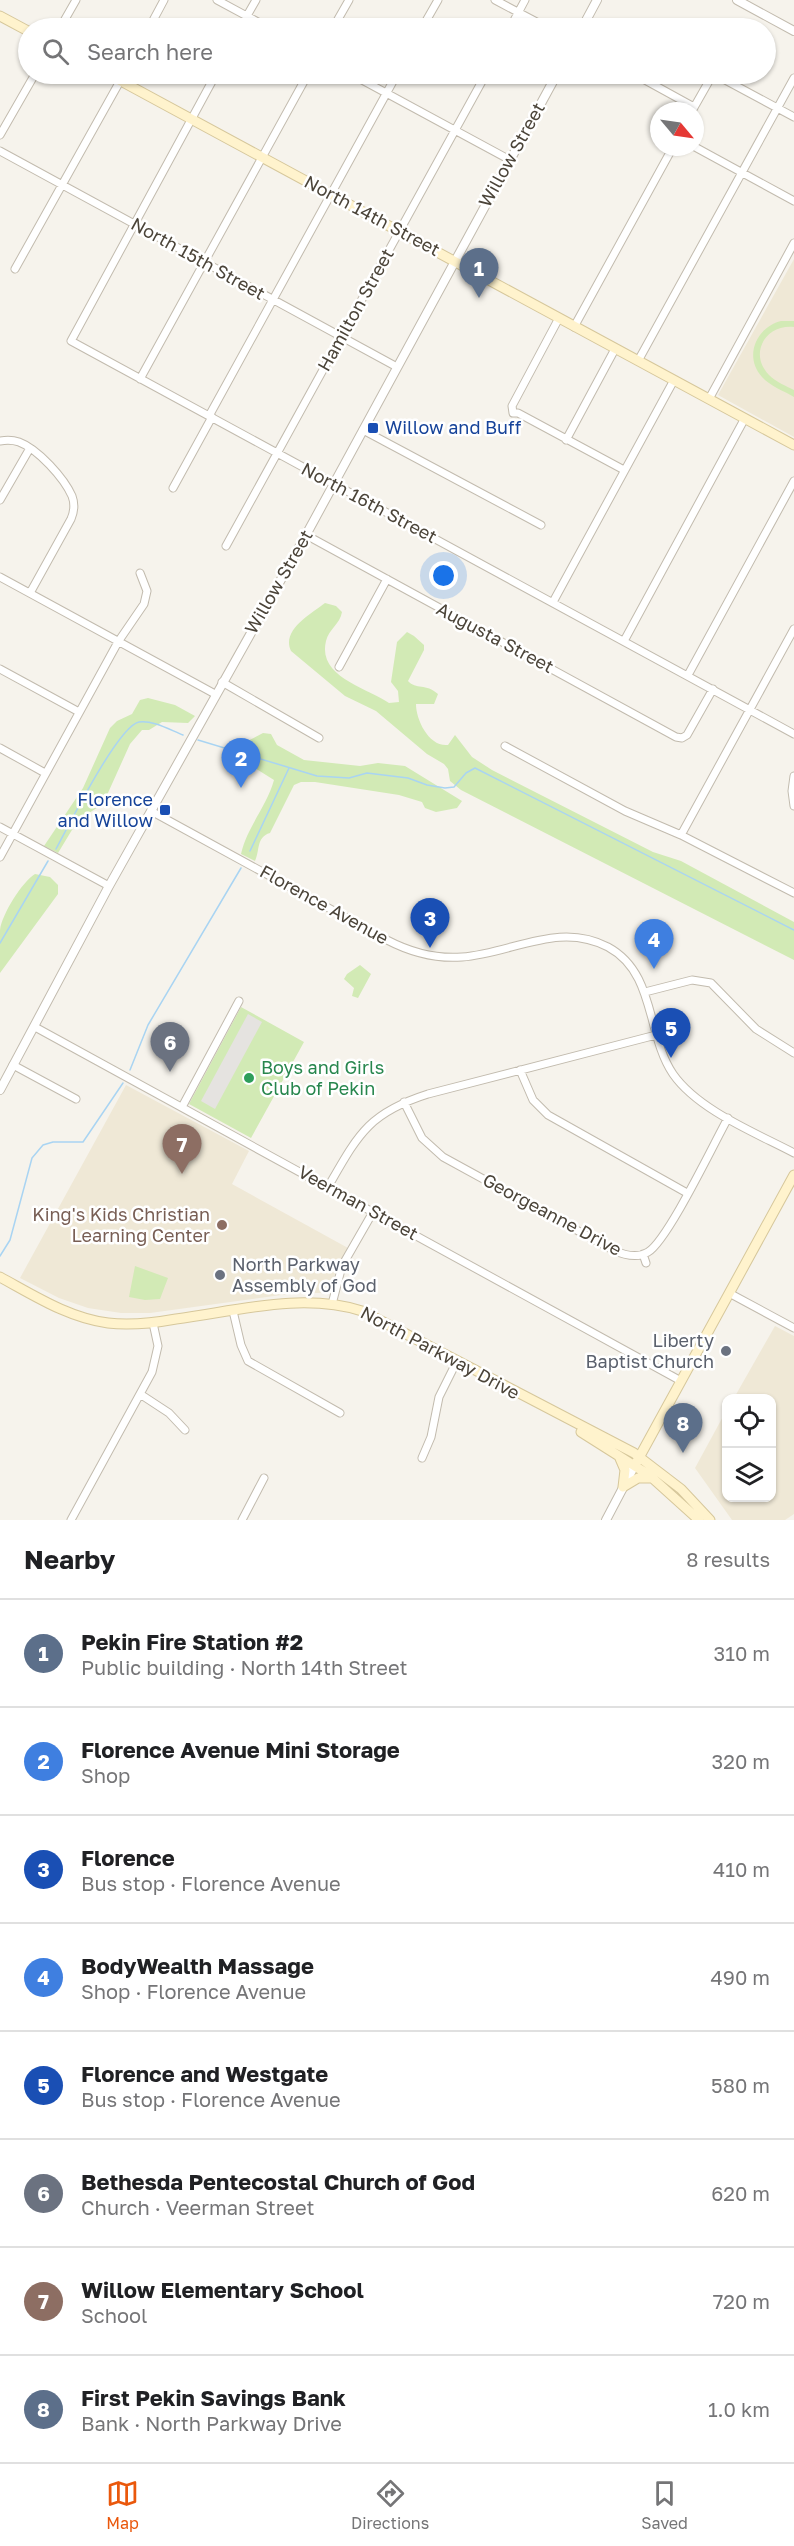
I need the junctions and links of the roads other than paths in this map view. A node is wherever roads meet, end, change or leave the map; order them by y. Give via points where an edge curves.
1 (76, 0) edge
2 (164, 0) edge
3 (217, 0) edge
4 (256, 0) edge
5 (349, 0) edge
6 (438, 0) edge
7 (495, 0) edge
8 (525, 0) edge
9 (597, 0) edge
10 (743, 1) edge
11 (519, 13) junction
12 (0, 16) edge
13 (247, 17) joint
14 (66, 18) edge
15 (154, 18) edge
16 (339, 18) edge
17 (428, 18) edge
18 (516, 18) edge
19 (529, 18) edge
20 (587, 18) edge
21 (772, 18) edge
22 (776, 20) edge
23 (18, 26) edge
24 (794, 31) edge
25 (794, 78) edge
26 (29, 84) edge
27 (118, 84) edge
28 (133, 84) edge
29 (210, 84) edge
30 (303, 84) edge
31 (369, 84) edge
32 (391, 84) edge
33 (480, 84) edge
34 (552, 84) edge
35 (651, 84) edge
36 (708, 84) edge
37 (733, 84) edge
38 (386, 93) junction
39 (681, 102) edge
40 (697, 102) edge
41 (777, 108) junction
42 (794, 117) edge
43 (190, 119) junction
44 (455, 130) junction
45 (0, 135) edge
46 (0, 151) edge
47 (704, 152) edge
48 (668, 156) edge
49 (262, 158) junction
50 (510, 160) junction
51 (742, 173) junction
52 (63, 185) junction
53 (330, 194) junction
54 (794, 201) edge
55 (134, 224) junction
56 (400, 232) junction
57 (794, 243) edge
58 (455, 261) junction
59 (205, 262) junction
60 (15, 269) dead end
61 (273, 300) junction
62 (559, 318) junction
63 (574, 327) junction
64 (342, 337) junction
65 (615, 349) junction
66 (638, 361) junction
67 (397, 367) junction
68 (140, 380) junction
69 (674, 381) junction
70 (709, 399) junction
71 (211, 417) junction
72 (745, 418) junction
73 (363, 430) junction
74 (566, 440) junction
75 (0, 441) edge
76 (794, 445) edge
77 (30, 448) junction
78 (278, 453) junction
79 (624, 470) junction
80 (794, 481) edge
81 (334, 483) junction
82 (173, 488) dead end
83 (0, 500) edge
84 (541, 525) dead end
85 (306, 535) junction
86 (226, 546) dead end
87 (140, 573) dead end
88 (0, 577) edge
89 (387, 579) junction
90 (30, 593) junction
91 (553, 602) junction
92 (794, 629) edge
93 (624, 641) junction
94 (118, 642) junction
95 (339, 667) dead end
96 (0, 669) edge
97 (688, 675) junction
98 (222, 682) junction
99 (713, 689) junction
100 (215, 694) junction
101 (750, 709) junction
102 (79, 712) junction
103 (794, 734) edge
104 (319, 738) dead end
105 (505, 746) dead end
106 (0, 748) edge
107 (45, 773) junction
108 (794, 776) edge
109 (794, 806) edge
110 (151, 811) junction
111 (0, 827) edge
112 (13, 834) junction
113 (681, 835) junction
114 (0, 857) edge
115 (109, 886) junction
116 (794, 893) edge
117 (645, 992) junction
118 (239, 1001) dead end
119 (34, 1027) junction
120 (656, 1035) junction
121 (794, 1053) edge
122 (13, 1065) junction
123 (520, 1070) junction
124 (0, 1090) edge
125 (76, 1100) dead end
126 (404, 1102) junction
127 (182, 1107) junction
128 (728, 1118) junction
129 (794, 1154) edge
130 (794, 1175) edge
131 (328, 1186) junction
132 (687, 1193) junction
133 (373, 1212) junction
134 (644, 1254) junction
135 (646, 1263) dead end
136 (0, 1277) edge
137 (729, 1293) junction
138 (332, 1304) junction
139 (233, 1311) junction
140 (153, 1323) junction
141 (794, 1328) edge
142 (457, 1361) junction
143 (681, 1381) junction
144 (140, 1394) junction
145 (340, 1413) dead end
146 (184, 1430) dead end
147 (651, 1436) junction
148 (620, 1450) junction
149 (422, 1458) dead end
150 (638, 1461) junction
151 (657, 1475) junction
152 (264, 1478) dead end
153 (623, 1487) junction
154 (71, 1520) edge
155 (242, 1520) edge
156 (606, 1520) edge
157 (699, 1520) edge
158 (710, 1520) edge

1 - 14 street
2 - 15 street
3 - 13 street
4 - 13 street
5 - 16 street
6 - 17 street
7 - 11 street
8 - 11 street
9 - 20 street
10 - 21 street
11 - 18 street
11 - 19 street
12 - 23 main road
22 - 24 street
25 - 41 street
26 - 45 street
27 - 52 street
28 - 43 main road, North 14th Street
29 - 43 street
30 - 49 street
31 - 38 street
32 - 38 street
33 - 44 street, Hamilton Street
34 - 50 street, Willow Street
35 - 39 street
36 - 40 street
37 - 41 street
38 - 44 street
38 - 53 street
41 - 42 street
41 - 51 street
43 - 49 main road, North 14th Street
43 - 55 street
44 - 50 street
44 - 56 street, Hamilton Street
46 - 52 street, North 15th Street
47 - 51 street
48 - 63 street
49 - 53 main road, North 14th Street
49 - 59 street
50 - 58 street, Willow Street
51 - 54 street
51 - 66 street
52 - 55 street, North 15th Street
52 - 60 street
53 - 56 main road, North 14th Street
53 - 61 street
55 - 59 street, North 15th Street
55 - 68 street, North 16th Street via 71,341
56 - 58 main road, North 14th Street
56 - 64 street, Hamilton Street
57 - 70 street
58 - 62 main road, North 14th Street
58 - 67 street, Willow Street
59 - 61 street, North 15th Street
59 - 68 street
61 - 64 street, North 15th Street
61 - 71 street
62 - 63 main road, North 14th Street
62 - 74 street via 512,406 513,413
63 - 65 main road, North 14th Street
64 - 67 street, North 15th Street
64 - 78 street, Hamilton Street
65 - 66 main road, North 14th Street
65 - 74 street
66 - 69 main road, North 14th Street
67 - 73 street, Willow Street
68 - 71 street, North 16th Street
69 - 70 main road, North 14th Street
69 - 79 street
70 - 72 main road, North 14th Street
71 - 78 street, North 16th Street
71 - 82 street
72 - 76 main road, North 14th Street
72 - 93 street
73 - 81 street, Willow Street
73 - 84 street
74 - 79 street
75 - 77 street via 14,441
77 - 83 street
77 - 90 street via 59,478 74,506 71,519
78 - 81 street, North 16th Street
78 - 86 street, Hamilton Street
79 - 91 street
80 - 97 street
81 - 85 street, Willow Street
81 - 91 street, North 16th Street
85 - 89 street, Augusta Street
85 - 98 street, Willow Street
87 - 94 street via 147,591 146,601
88 - 90 street
89 - 95 street
89 - 99 street, Augusta Street via 676,736 685,737
90 - 94 street
91 - 93 street, North 16th Street
92 - 101 street
93 - 97 street, North 16th Street
94 - 100 street
94 - 102 street
96 - 102 street
97 - 99 street, North 16th Street
98 - 100 street, Willow Street
98 - 104 street
99 - 101 street, North 16th Street
100 - 110 street, Willow Street
101 - 103 street, North 16th Street
101 - 113 street
102 - 107 street
105 - 113 street via 639,818
106 - 107 street
107 - 112 street
108 - 109 street
110 - 115 street, Willow Street
110 - 117 street, Florence Avenue via 412,951 463,957 550,937 580,937 621,956 637,974
111 - 112 street
112 - 114 street
112 - 115 street
113 - 116 street
115 - 119 street, Willow Street
117 - 120 street, Florence Avenue
117 - 121 street via 692,980 711,983 763,1035
118 - 127 street
119 - 122 street, Willow Street
119 - 127 street, Veerman Street
120 - 123 street
120 - 128 street, Florence Avenue via 666,1062 682,1085
122 - 124 street, Willow Street
122 - 125 street
123 - 126 street
123 - 132 street via 530,1095 548,1116
126 - 131 street via 381,1114 360,1133
126 - 134 street, Georgeanne Drive via 422,1138 443,1157 612,1250 626,1255
127 - 131 street, Veerman Street
128 - 129 street, Florence Avenue
128 - 132 street, Georgeanne Drive
130 - 137 main road
131 - 133 street, Veerman Street
132 - 134 street, Georgeanne Drive via 660,1241
133 - 138 street via 342,1267
133 - 143 street, Veerman Street
134 - 135 street
136 - 140 main road, North Parkway Drive via 86,1319
137 - 141 street
137 - 143 main road
138 - 139 main road, North Parkway Drive via 298,1302
138 - 142 main road, North Parkway Drive via 378,1318
139 - 140 main road, North Parkway Drive
139 - 145 street via 249,1361
140 - 144 street via 157,1357
142 - 148 main road, North Parkway Drive
142 - 149 street via 439,1397
143 - 147 main road
144 - 146 street via 169,1413
144 - 154 street
147 - 148 main road
147 - 150 main road
147 - 151 main road
148 - 150 main road, North Parkway Drive
148 - 153 main road via 625,1470
150 - 151 main road, North Parkway Drive
150 - 153 street
151 - 153 main road via 638,1478
151 - 157 main road, North Parkway Drive
151 - 158 main road, North Parkway Drive via 685,1492
152 - 155 street
153 - 156 street

